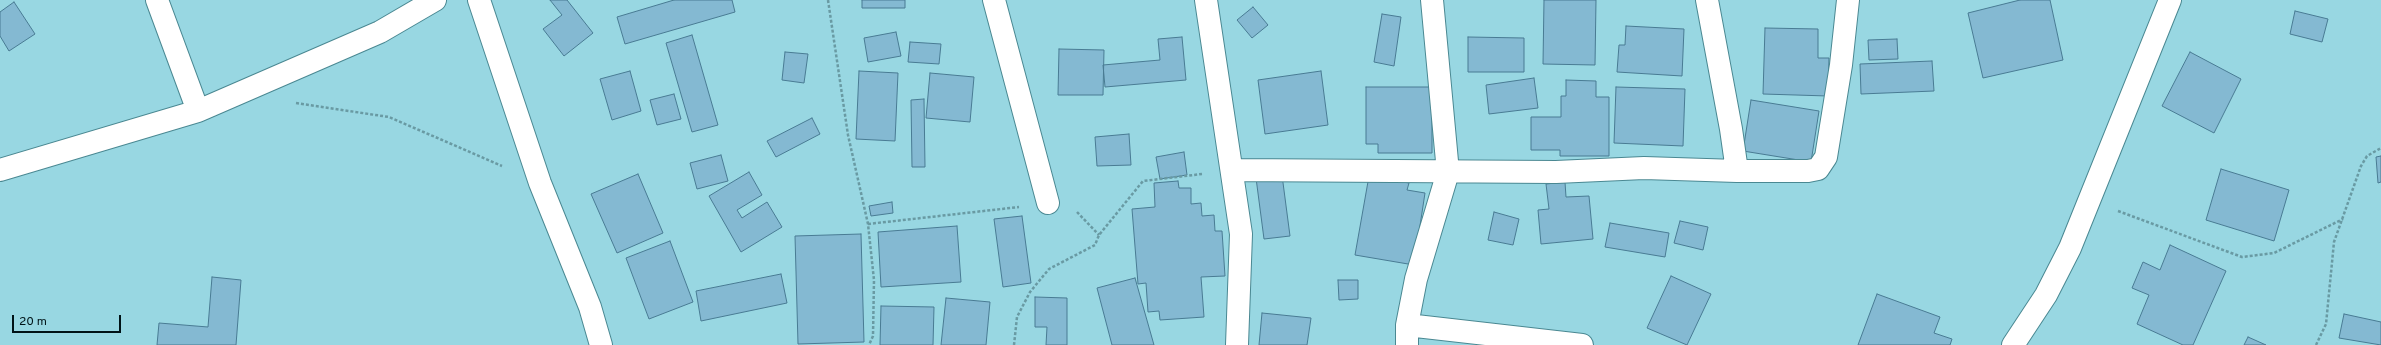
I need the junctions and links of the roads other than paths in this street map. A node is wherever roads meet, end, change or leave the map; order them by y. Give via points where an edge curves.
1 (157, 0) edge
2 (435, 0) edge
3 (479, 0) edge
4 (994, 0) edge
5 (1206, 0) edge
6 (1432, 0) edge
7 (1707, 0) edge
8 (1848, 0) edge
9 (2170, 0) edge
10 (198, 111) junction
11 (0, 170) edge
12 (1232, 170) junction
13 (1737, 171) junction
14 (1448, 172) junction
15 (1048, 203) road end
16 (1407, 335) edge
17 (601, 345) edge
18 (1237, 345) edge
19 (1582, 345) edge
20 (2013, 345) edge

1 - 10 street
2 - 10 street via 380,32
3 - 17 street via 540,183 590,307
4 - 15 street
5 - 12 street
6 - 14 street
7 - 13 street
8 - 13 street via 1841,65 1826,157 1818,169 1808,171
9 - 20 street via 2070,248 2046,295
10 - 11 street
12 - 14 street
12 - 18 street via 1241,234
13 - 14 street via 1644,168 1556,172
14 - 16 street via 1416,279
16 - 19 street

